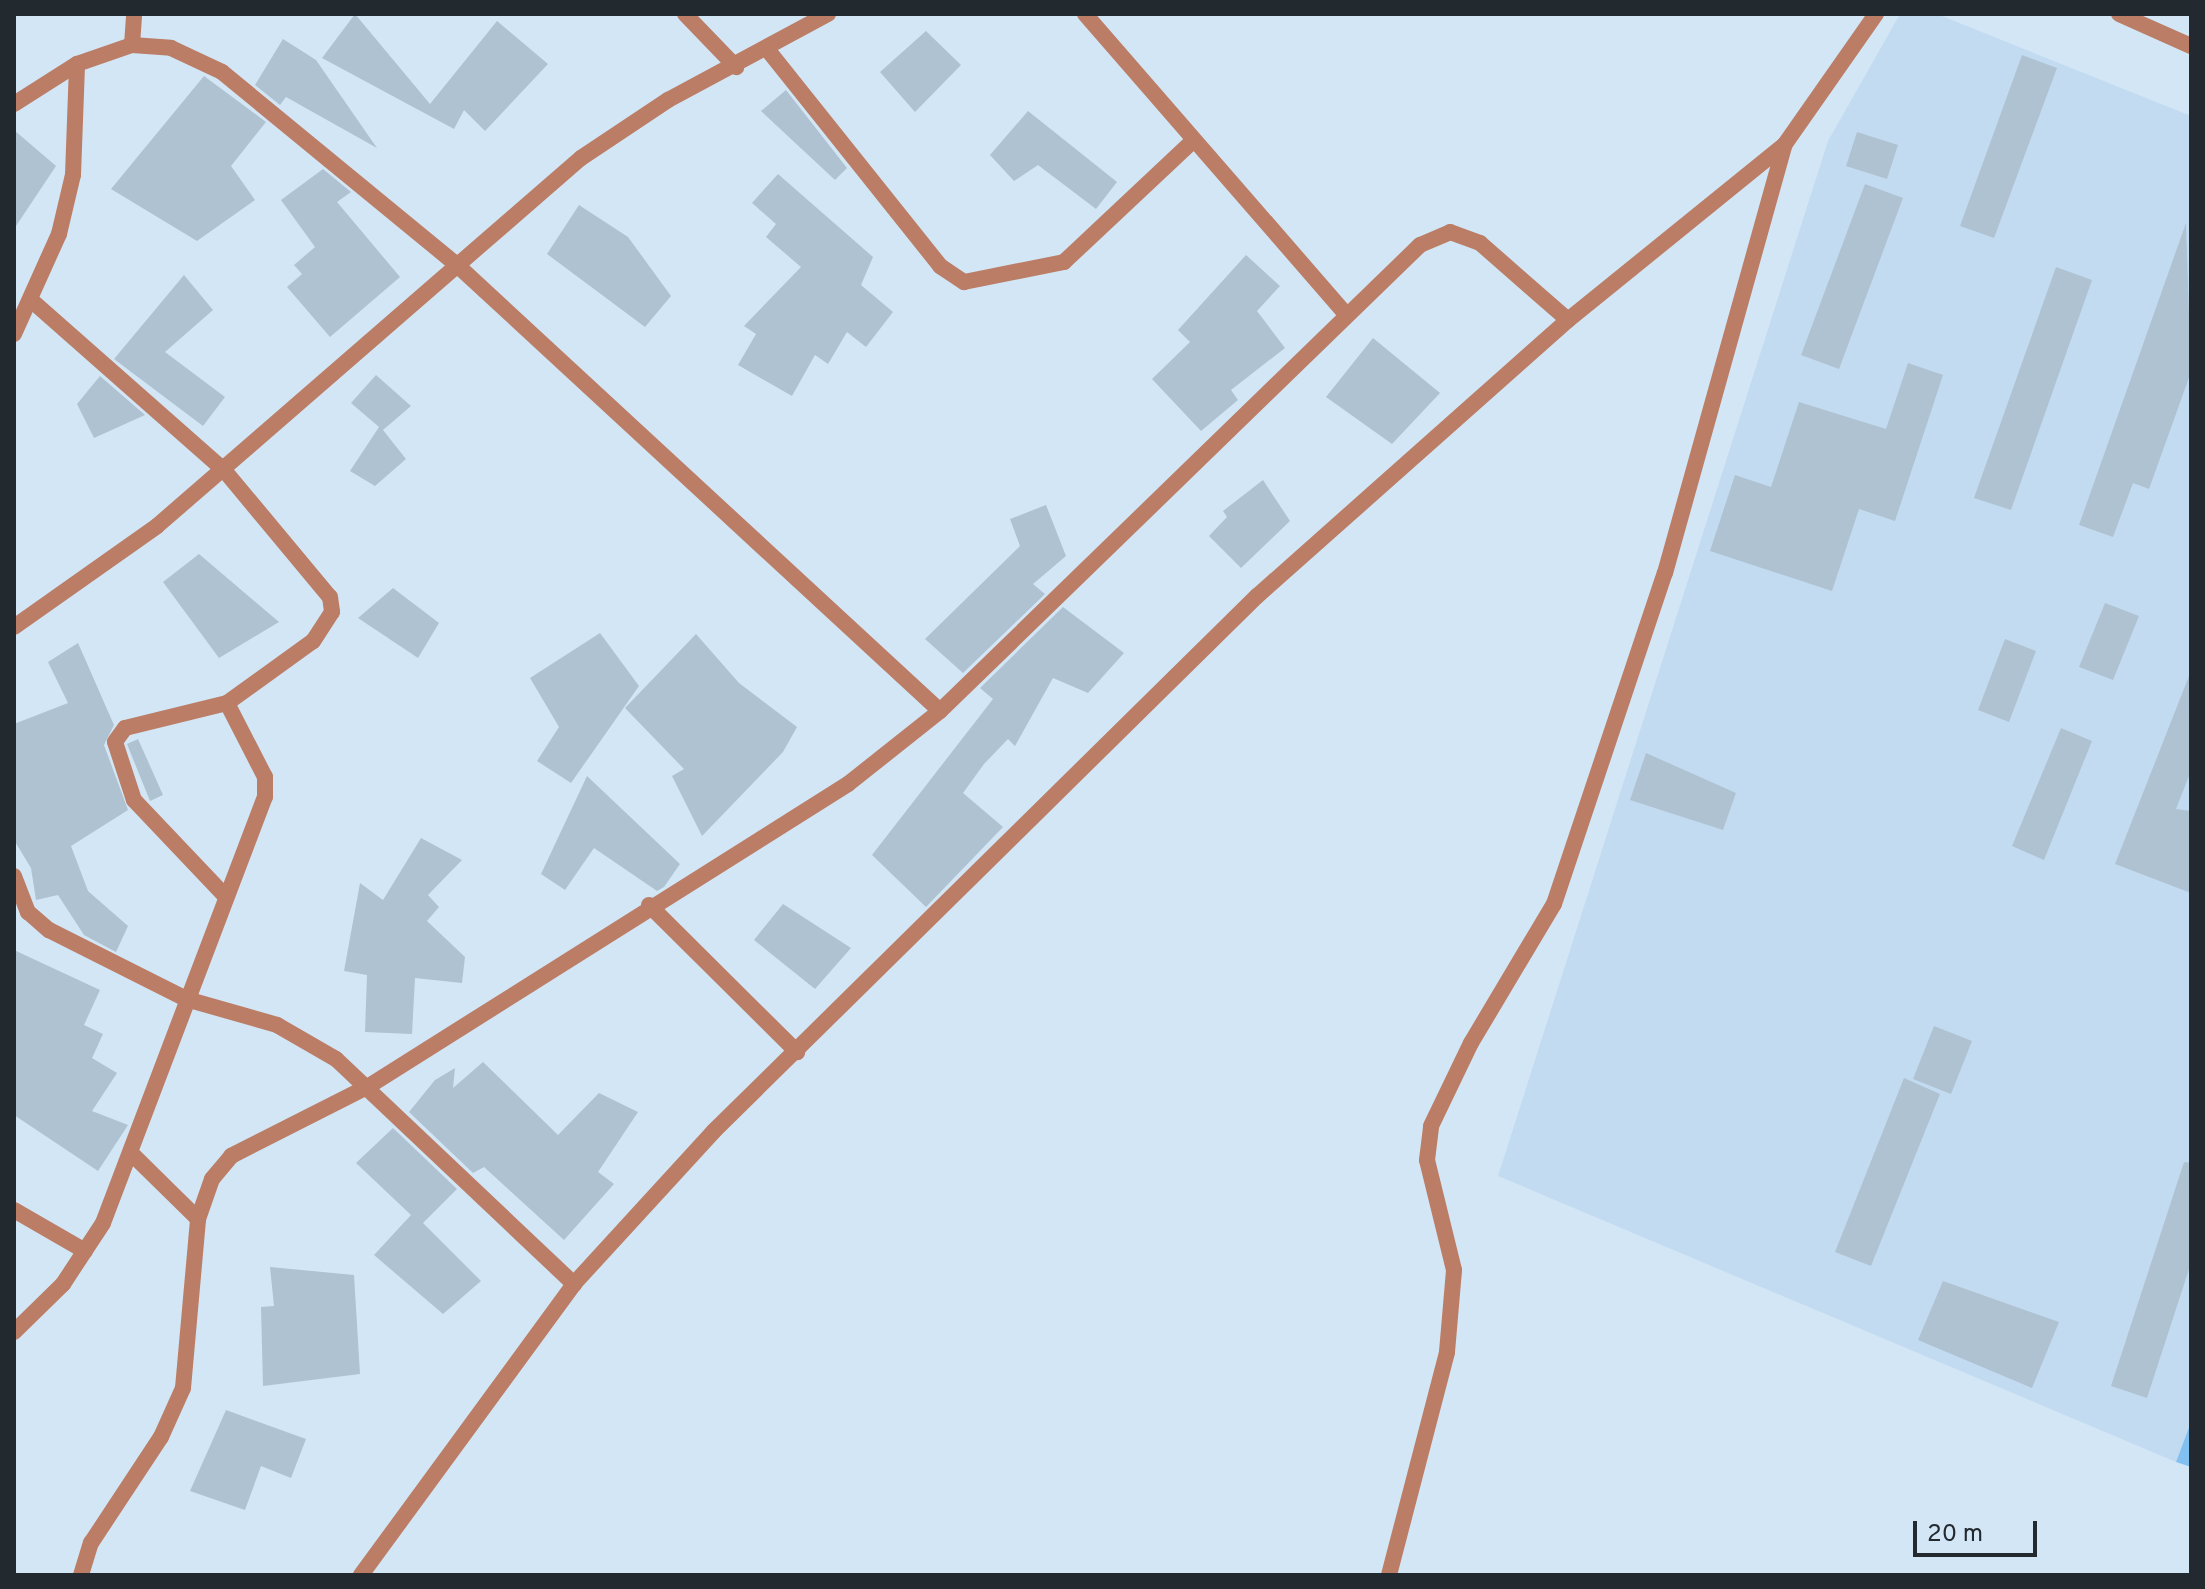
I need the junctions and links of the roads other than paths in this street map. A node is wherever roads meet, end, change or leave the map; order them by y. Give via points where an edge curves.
1 (134, 14) edge
2 (685, 14) edge
3 (828, 14) edge
4 (1085, 14) edge
5 (1876, 14) edge
6 (2119, 14) edge
7 (132, 45) junction
8 (2191, 46) edge
9 (767, 49) junction
10 (77, 64) junction
11 (736, 67) junction
12 (14, 104) edge
13 (1194, 140) junction
14 (1785, 144) junction
15 (457, 265) junction
16 (31, 300) junction
17 (1347, 315) junction
18 (1568, 320) junction
19 (14, 334) edge
20 (224, 470) junction
21 (14, 627) edge
22 (227, 703) junction
23 (940, 711) junction
24 (14, 876) edge
25 (224, 895) junction
26 (649, 905) junction
27 (186, 999) junction
28 (797, 1052) junction
29 (369, 1086) junction
30 (134, 1156) junction
31 (14, 1210) edge
32 (198, 1219) junction
33 (85, 1251) junction
34 (574, 1284) junction
35 (14, 1332) edge
36 (81, 1575) edge
37 (361, 1575) edge
38 (1389, 1575) edge

1 - 7 street
2 - 11 street
3 - 9 street
4 - 13 street
5 - 14 street
6 - 8 street
7 - 10 street
7 - 15 street via 171,48 222,72
9 - 11 street
9 - 13 street via 940,266 964,282 1064,262
10 - 12 street
10 - 16 street via 73,175
11 - 15 street via 668,100 581,158
13 - 17 street
14 - 18 street
14 - 38 street via 1665,573 1554,904 1471,1043 1431,1126 1427,1160 1454,1270 1447,1352
15 - 20 street
15 - 23 street
16 - 19 street
16 - 20 street
17 - 18 street via 1420,245 1450,232 1480,243
17 - 23 street
18 - 28 street via 1257,596
20 - 21 street
20 - 22 street via 330,597 332,612 313,641
22 - 25 street via 265,777 265,797
22 - 25 street via 125,728 115,742 134,800
23 - 26 street via 848,784
24 - 27 street via 28,912 49,930
25 - 27 street
26 - 28 street
26 - 29 street
27 - 29 street via 277,1025
27 - 30 street
28 - 34 street
29 - 32 street via 231,1156 212,1179
29 - 34 street
30 - 32 street
30 - 33 street
31 - 33 street
32 - 36 street via 183,1388 161,1437 91,1543
33 - 35 street via 63,1284
34 - 37 street

